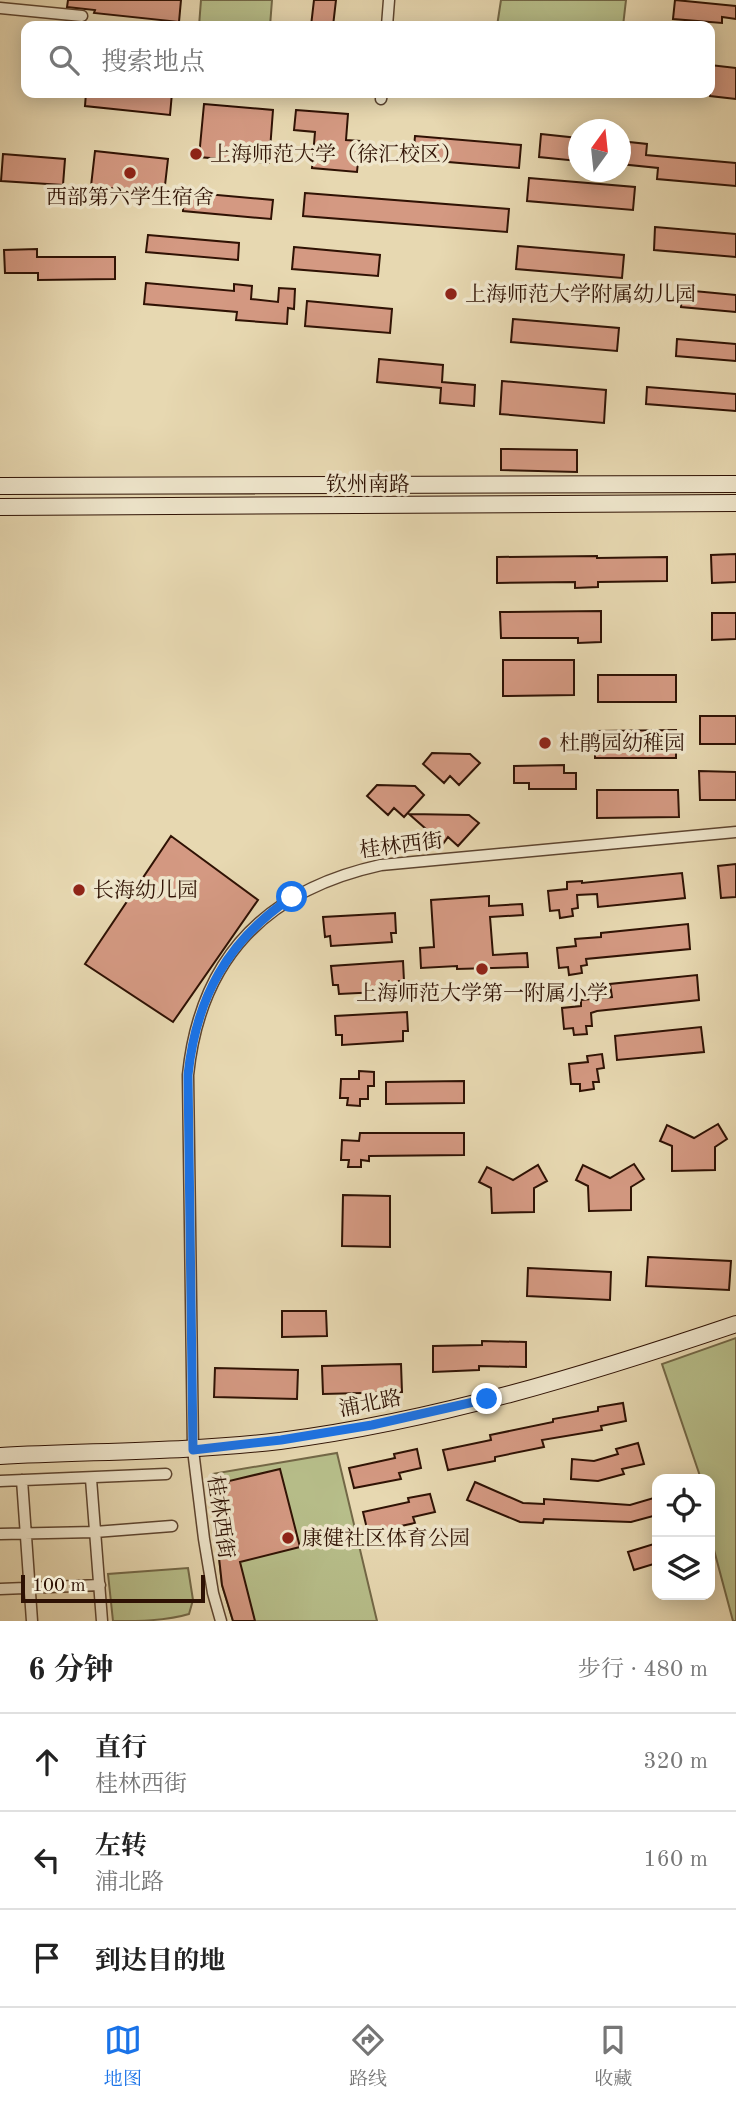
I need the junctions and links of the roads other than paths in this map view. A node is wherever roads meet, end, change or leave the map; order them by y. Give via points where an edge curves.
1 (389, 0) edge
2 (0, 8) edge
3 (82, 16) dead end
4 (387, 21) edge
5 (736, 484) edge
6 (0, 486) edge
7 (736, 503) edge
8 (0, 507) edge
9 (736, 832) edge
10 (736, 1324) edge
11 (193, 1450) junction
12 (0, 1456) edge
13 (166, 1474) dead end
14 (91, 1479) junction
15 (22, 1480) junction
16 (0, 1481) edge
17 (172, 1526) dead end
18 (26, 1532) junction
19 (95, 1532) junction
20 (0, 1534) edge
21 (100, 1585) junction
22 (0, 1589) edge
23 (30, 1589) junction
24 (32, 1621) edge
25 (102, 1621) edge
26 (221, 1621) edge

1 - 4 street
2 - 3 street
5 - 6 street, 钦州南路
7 - 8 street, 钦州南路
9 - 11 street, 桂林西街 via 381,864 310,888 268,913 246,934 209,989 197,1019 188,1075
10 - 11 street, 浦北路 via 597,1370 487,1399 372,1425
11 - 12 street, 浦北路
11 - 26 street, 桂林西街 via 204,1539
13 - 14 street
14 - 15 street
14 - 19 street
15 - 16 street
15 - 18 street
17 - 19 street
18 - 19 street
18 - 20 street
18 - 23 street
19 - 21 street
21 - 23 street
21 - 25 street
22 - 23 street
23 - 24 street

